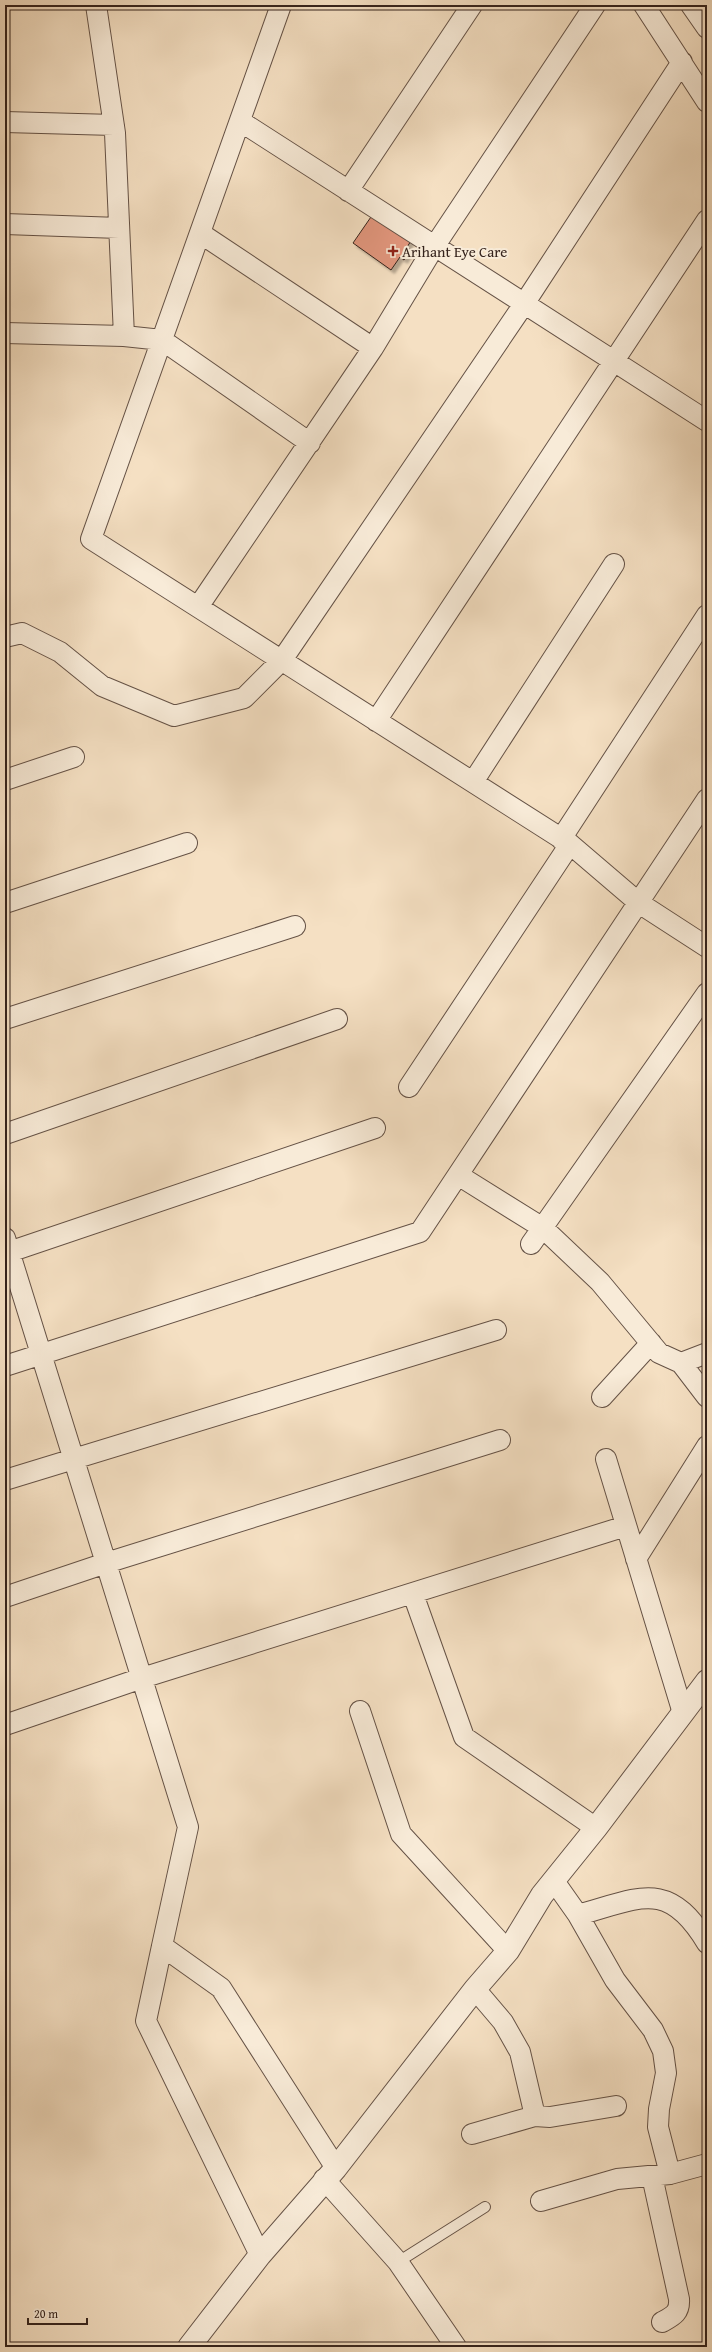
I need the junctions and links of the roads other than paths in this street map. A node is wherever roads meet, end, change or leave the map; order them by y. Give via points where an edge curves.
1 (96, 5) edge
2 (281, 5) edge
3 (472, 5) edge
4 (595, 5) edge
5 (644, 5) edge
6 (691, 5) edge
7 (707, 28) edge
8 (682, 62) junction
9 (707, 102) edge
10 (240, 121) junction
11 (5, 122) edge
12 (114, 125) junction
13 (348, 191) junction
14 (707, 220) edge
15 (5, 224) edge
16 (119, 228) junction
17 (200, 233) junction
18 (434, 247) junction
19 (524, 304) junction
20 (5, 333) edge
21 (124, 336) junction
22 (162, 340) junction
23 (373, 348) junction
24 (615, 362) junction
25 (707, 421) edge
26 (310, 443) junction
27 (614, 564) dead end
28 (198, 607) junction
29 (707, 615) edge
30 (5, 637) edge
31 (282, 660) junction
32 (376, 721) junction
33 (74, 757) dead end
34 (5, 780) edge
35 (473, 782) junction
36 (707, 800) edge
37 (566, 841) junction
38 (187, 843) dead end
39 (5, 903) edge
40 (639, 903) junction
41 (296, 926) dead end
42 (707, 947) edge
43 (707, 993) edge
44 (5, 1019) edge
45 (337, 1019) dead end
46 (409, 1087) dead end
47 (374, 1128) dead end
48 (5, 1134) edge
49 (458, 1175) junction
50 (543, 1228) junction
51 (532, 1244) dead end
52 (7, 1245) edge
53 (496, 1330) dead end
54 (651, 1343) junction
55 (707, 1353) edge
56 (41, 1354) junction
57 (681, 1363) junction
58 (5, 1366) edge
59 (602, 1397) dead end
60 (707, 1397) edge
61 (500, 1440) dead end
62 (707, 1446) edge
63 (74, 1457) junction
64 (606, 1458) dead end
65 (5, 1480) edge
66 (626, 1526) junction
67 (636, 1559) junction
68 (106, 1563) junction
69 (413, 1594) junction
70 (5, 1597) edge
71 (142, 1678) junction
72 (707, 1680) edge
73 (360, 1711) dead end
74 (683, 1713) junction
75 (5, 1725) edge
76 (596, 1828) junction
77 (554, 1881) junction
78 (578, 1915) junction
79 (707, 1943) edge
80 (162, 1946) junction
81 (508, 1951) junction
82 (475, 1990) junction
83 (616, 2106) dead end
84 (535, 2116) junction
85 (472, 2134) dead end
86 (707, 2164) edge
87 (330, 2174) junction
88 (661, 2175) junction
89 (541, 2201) dead end
90 (485, 2207) dead end
91 (260, 2255) junction
92 (398, 2262) junction
93 (662, 2322) dead end
94 (189, 2347) edge
95 (456, 2347) edge

1 - 12 street
2 - 10 street
3 - 13 street
4 - 18 street
5 - 8 street
6 - 7 street
8 - 9 street
8 - 19 street
10 - 13 street
10 - 17 street
11 - 12 street
12 - 16 street
13 - 18 street
14 - 24 street
15 - 16 street
16 - 21 street
17 - 22 street
17 - 23 street
18 - 19 street
18 - 23 street
19 - 24 street
19 - 31 street
20 - 21 street
21 - 22 street
22 - 26 street
22 - 28 street via 92,539
23 - 26 street
24 - 25 street
24 - 32 street
26 - 28 street
27 - 35 street
28 - 31 street
29 - 37 street
30 - 31 street via 22,633 60,652 102,686 174,716 244,698
31 - 32 street
32 - 35 street
33 - 34 street
35 - 37 street
36 - 40 street
37 - 40 street
37 - 46 street
38 - 39 street
40 - 42 street
40 - 49 street
41 - 44 street
43 - 50 street
45 - 48 street
47 - 52 street
49 - 50 street
49 - 56 street via 420,1232
50 - 51 street
50 - 54 street via 600,1282
52 - 56 street
53 - 63 street
54 - 57 street via 659,1353
54 - 59 street
55 - 57 street
56 - 58 street
56 - 63 street
57 - 60 street
61 - 68 street
62 - 67 street
63 - 65 street
63 - 68 street
64 - 66 street
66 - 67 street
66 - 69 street
67 - 74 street
68 - 70 street
68 - 71 street
69 - 71 street
69 - 76 street via 464,1737
71 - 75 street
71 - 80 street via 188,1827
72 - 74 street
73 - 81 street via 401,1834
74 - 76 street
76 - 77 street
77 - 78 street
77 - 81 street
78 - 79 street via 635,1899 653,1897 676,1905 692,1920
78 - 88 street via 615,1980 653,2030 663,2051 666,2073 658,2127
80 - 87 street via 221,1988
80 - 91 street via 146,2021
81 - 82 street
82 - 84 street via 503,2022 520,2052
82 - 87 street
83 - 84 street via 550,2117
84 - 85 street
86 - 88 street
87 - 91 street
87 - 92 street
88 - 89 street via 617,2179
88 - 93 street via 680,2308 677,2314
90 - 92 lane
91 - 94 street
92 - 95 street

